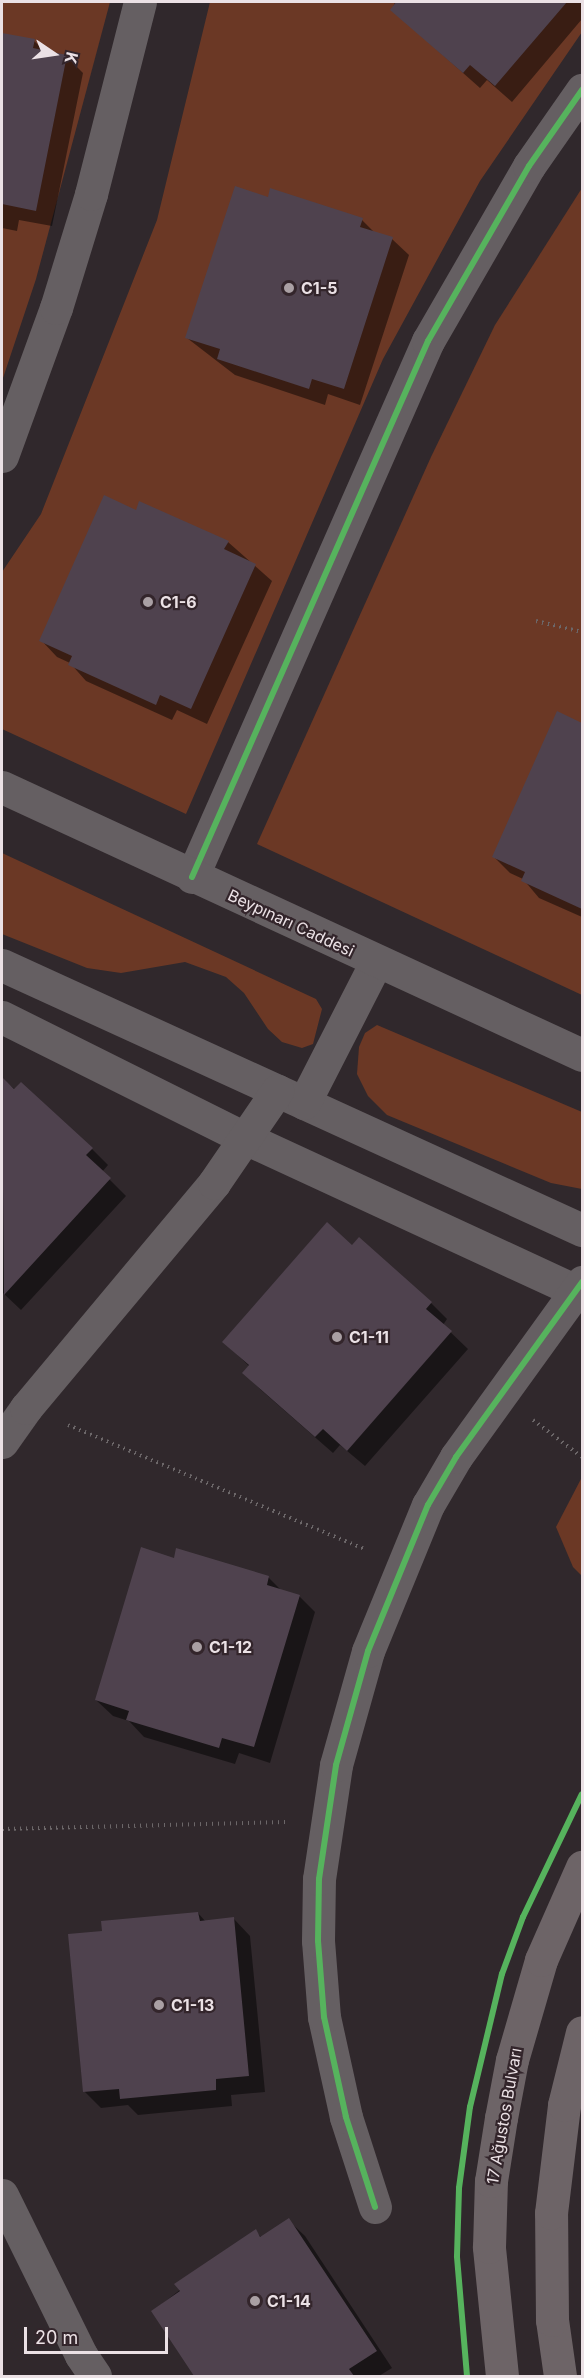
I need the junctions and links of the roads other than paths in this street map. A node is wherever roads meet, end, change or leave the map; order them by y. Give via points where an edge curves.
1 (140, 2) edge
2 (582, 90) edge
3 (2, 456) edge
4 (2, 787) edge
5 (192, 877) junction
6 (376, 962) junction
7 (2, 965) edge
8 (2, 1017) edge
9 (582, 1055) edge
10 (291, 1097) junction
11 (245, 1138) junction
12 (582, 1230) edge
13 (579, 1287) edge
14 (2, 1442) edge
15 (582, 1867) edge
16 (582, 2032) edge
17 (2, 2195) edge
18 (375, 2207) dead end
19 (95, 2376) edge
20 (502, 2376) edge
21 (560, 2376) edge

1 - 3 street via 91,194 56,308
2 - 5 street via 529,166 428,341
4 - 5 street, Beypınarı Caddesi
5 - 6 street, Beypınarı Caddesi
6 - 9 street, Beypınarı Caddesi
6 - 10 street
7 - 10 street
8 - 11 street
10 - 11 street
10 - 12 street
11 - 13 street
11 - 14 street via 214,1183 26,1407
13 - 18 street via 433,1496 402,1565 350,1707 326,1821 318,1941 324,2018 346,2116
15 - 20 main road, 17 Ağustos Bulvarı via 541,1960 512,2060 491,2181 489,2247
16 - 21 main road via 564,2105 551,2212 552,2320
17 - 19 street

